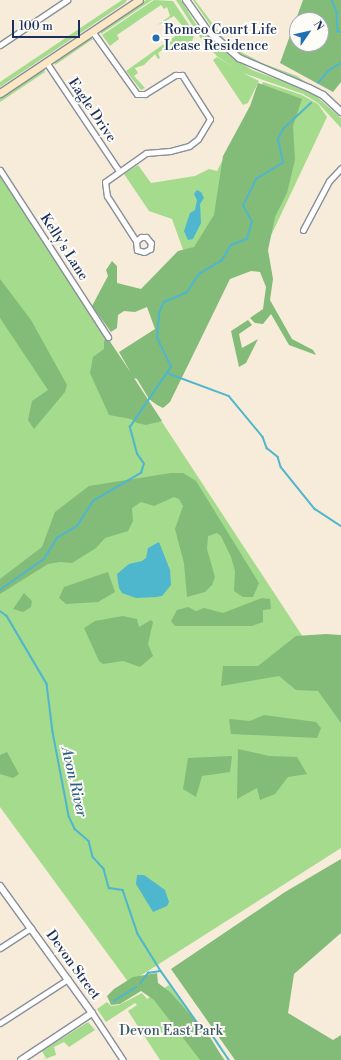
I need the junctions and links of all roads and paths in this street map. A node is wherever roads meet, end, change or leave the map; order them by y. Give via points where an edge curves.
1 (68, 0) edge
2 (186, 0) edge
3 (136, 1) edge
4 (92, 31) junction
5 (0, 45) edge
6 (46, 62) junction
7 (0, 93) edge
8 (341, 112) edge
9 (341, 168) edge
10 (0, 170) edge
11 (119, 171) junction
12 (302, 230) dead end
13 (136, 241) dead end
14 (108, 337) dead end
15 (0, 886) edge
16 (31, 928) junction
17 (0, 948) edge
18 (68, 979) junction
19 (92, 1013) junction
20 (0, 1023) edge
21 (122, 1059) edge
22 (21, 1060) edge

1 - 5 street
2 - 8 street via 212,35 239,58 323,95
3 - 4 main road
4 - 6 main road
4 - 11 street via 138,94 145,94 175,75 182,75 210,119 198,139 189,146 170,152 146,153
6 - 7 main road
6 - 11 street, Eagle Drive
9 - 12 street via 329,182
10 - 14 street, Kelly's Lane
11 - 13 street via 105,182 105,191
15 - 16 street, Devon Street
16 - 17 street
16 - 18 street, Devon Street
18 - 19 street, Devon Street
18 - 20 street
19 - 21 street, Devon Street
19 - 22 street

